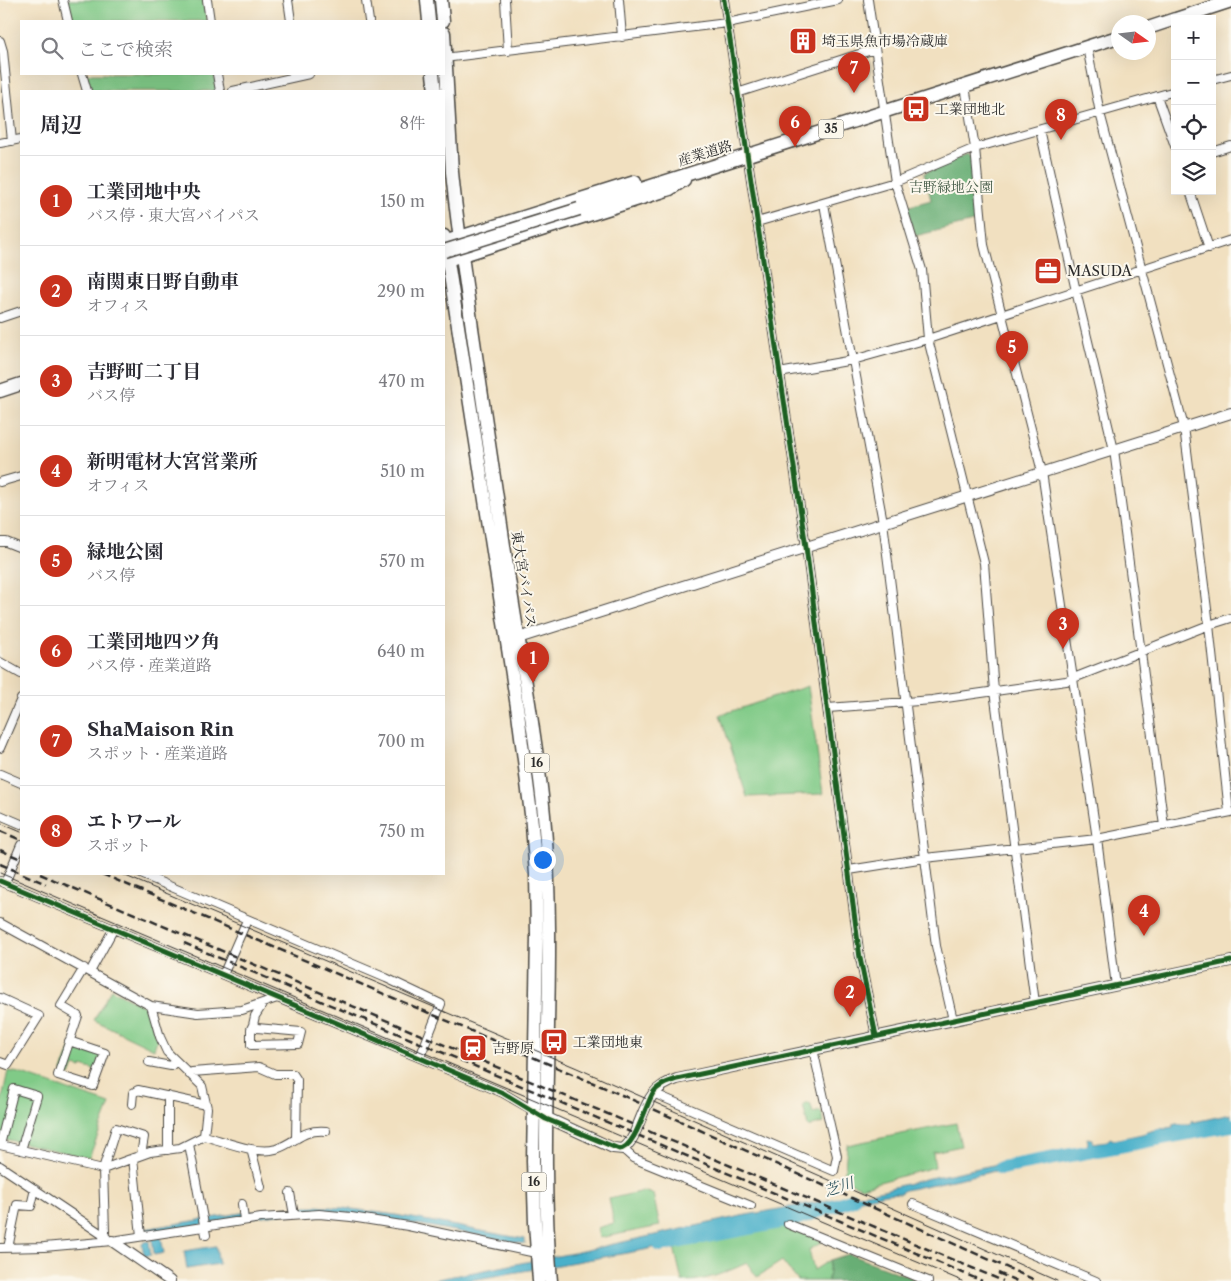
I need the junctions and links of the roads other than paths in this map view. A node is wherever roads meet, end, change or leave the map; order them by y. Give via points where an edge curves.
1 (63, 0) edge
2 (207, 0) edge
3 (288, 0) edge
4 (366, 0) edge
5 (427, 0) edge
6 (441, 0) edge
7 (504, 0) edge
8 (619, 0) edge
9 (724, 0) edge
10 (838, 0) edge
11 (868, 0) edge
12 (1231, 1) edge
13 (1188, 15) edge
14 (68, 20) edge
15 (210, 20) edge
16 (291, 20) edge
17 (369, 20) edge
18 (429, 20) edge
19 (443, 20) edge
20 (1171, 21) edge
21 (727, 23) junction
22 (1156, 25) edge
23 (622, 37) junction
24 (1111, 39) edge
25 (0, 41) edge
26 (1087, 47) junction
27 (875, 49) junction
28 (508, 51) junction
29 (445, 58) edge
30 (82, 75) edge
31 (217, 75) edge
32 (295, 75) edge
33 (433, 75) edge
34 (1231, 75) edge
35 (1216, 79) edge
36 (965, 86) junction
37 (87, 90) edge
38 (220, 90) edge
39 (237, 90) edge
40 (435, 90) edge
41 (737, 92) junction
42 (1171, 92) edge
43 (1158, 96) junction
44 (885, 111) junction
45 (1100, 113) junction
46 (1040, 130) junction
47 (1171, 134) edge
48 (20, 139) edge
49 (12, 141) junction
50 (0, 143) edge
51 (1231, 146) edge
52 (975, 148) junction
53 (1216, 151) edge
54 (748, 155) junction
55 (696, 171) junction
56 (895, 182) junction
57 (1191, 195) edge
58 (824, 204) junction
59 (757, 222) junction
60 (460, 237) junction
61 (1231, 240) edge
62 (445, 242) edge
63 (1209, 248) junction
64 (462, 255) junction
65 (445, 258) edge
66 (1143, 269) junction
67 (1076, 291) junction
68 (20, 310) edge
69 (1002, 314) junction
70 (0, 318) edge
71 (928, 339) junction
72 (853, 360) junction
73 (779, 373) junction
74 (20, 384) edge
75 (0, 391) edge
76 (1231, 413) edge
77 (1184, 427) junction
78 (1114, 450) junction
79 (1042, 472) junction
80 (20, 476) edge
81 (0, 482) edge
82 (967, 496) junction
83 (883, 522) junction
84 (0, 542) edge
85 (806, 547) junction
86 (20, 548) edge
87 (1231, 618) edge
88 (1209, 625) junction
89 (512, 640) junction
90 (1140, 651) junction
91 (0, 662) edge
92 (20, 673) edge
93 (1073, 679) junction
94 (994, 691) junction
95 (20, 700) edge
96 (906, 702) junction
97 (828, 708) junction
98 (0, 748) edge
99 (0, 774) edge
100 (20, 783) edge
101 (1230, 812) edge
102 (0, 815) edge
103 (20, 824) edge
104 (1164, 826) junction
105 (1097, 839) junction
106 (20, 847) edge
107 (1016, 849) junction
108 (925, 858) junction
109 (849, 870) junction
110 (144, 875) edge
111 (164, 875) edge
112 (3, 882) edge
113 (161, 882) junction
114 (247, 920) junction
115 (1, 927) edge
116 (114, 928) junction
117 (1231, 961) edge
118 (87, 970) junction
119 (223, 975) junction
120 (1116, 986) junction
121 (0, 998) edge
122 (277, 998) junction
123 (1035, 1003) junction
124 (262, 1004) junction
125 (150, 1006) junction
126 (953, 1020) junction
127 (254, 1025) junction
128 (876, 1036) junction
129 (69, 1041) junction
130 (813, 1050) junction
131 (420, 1058) junction
132 (176, 1061) junction
133 (0, 1062) edge
134 (149, 1062) dead end
135 (189, 1074) junction
136 (653, 1093) junction
137 (168, 1096) junction
138 (132, 1104) dead end
139 (206, 1105) junction
140 (534, 1111) junction
141 (546, 1119) junction
142 (326, 1130) dead end
143 (204, 1136) junction
144 (296, 1139) junction
145 (189, 1144) junction
146 (0, 1145) edge
147 (251, 1149) junction
148 (623, 1149) junction
149 (21, 1150) junction
150 (168, 1150) junction
151 (141, 1155) junction
152 (133, 1158) junction
153 (0, 1166) edge
154 (103, 1169) junction
155 (261, 1187) dead end
156 (34, 1189) junction
157 (290, 1193) dead end
158 (913, 1204) dead end
159 (242, 1206) dead end
160 (751, 1206) dead end
161 (294, 1215) junction
162 (244, 1220) junction
163 (788, 1224) dead end
164 (205, 1226) junction
165 (206, 1235) dead end
166 (141, 1236) junction
167 (107, 1238) junction
168 (4, 1248) edge
169 (542, 1251) junction
170 (545, 1278) edge
171 (170, 1281) edge
172 (928, 1281) edge
173 (1096, 1281) edge

1 - 14 street
2 - 15 street
3 - 16 street
4 - 17 street
5 - 18 main road
6 - 19 main road
7 - 28 street
8 - 23 street
9 - 21 street
10 - 21 street
11 - 27 street
12 - 13 main road
20 - 22 main road
21 - 23 street
21 - 41 street
23 - 28 street
24 - 26 main road, 産業道路 / 35
25 - 49 street
26 - 36 main road, 産業道路 / 35
26 - 45 street
27 - 41 street
27 - 44 street
28 - 29 street
29 - 60 main road, 東大宮バイパス / 16 via 452,172
30 - 37 street
31 - 38 street
32 - 39 street
33 - 40 main road
34 - 35 street
36 - 44 main road, 産業道路 / 35
36 - 52 street
41 - 54 street
42 - 43 street
43 - 45 street
43 - 47 street
44 - 54 main road, 産業道路 / 35
44 - 56 street
45 - 46 street
45 - 66 street
46 - 52 street
46 - 67 street
48 - 49 street
49 - 50 street
51 - 53 street
52 - 56 street
52 - 69 street via 984,245
54 - 55 main road, 産業道路 / 35
54 - 59 street
55 - 60 main road, 35 via 666,172
55 - 64 main road, 35 via 670,189
55 - 65 main road, 産業道路 / 35, bridge
56 - 58 street
56 - 71 street via 922,270
57 - 63 street
58 - 59 street
58 - 72 street
59 - 73 street
60 - 62 main road, 35
60 - 64 main road, 東大宮バイパス / 16
61 - 63 street
63 - 66 street
64 - 65 main road, 35
64 - 89 main road, 東大宮バイパス / 16
65 - 89 main road, 東大宮バイパス / 16
66 - 67 street
66 - 77 street
67 - 69 street
67 - 78 street
68 - 70 street
69 - 71 street
69 - 79 street
71 - 72 street
71 - 82 street
72 - 73 street
72 - 83 street
73 - 85 street
74 - 75 main road
76 - 77 street
77 - 78 street
77 - 88 street
78 - 79 street
78 - 90 street
79 - 82 street
79 - 93 street
80 - 81 street
82 - 83 street
82 - 94 street via 984,563
83 - 85 street
83 - 96 street
84 - 86 street
85 - 89 street
85 - 97 street
87 - 88 street
88 - 90 street
88 - 101 street
89 - 140 main road, 東大宮バイパス / 16 via 536,874
89 - 141 main road, 東大宮バイパス / 16 via 531,712 548,874
90 - 93 street
90 - 104 street
91 - 92 street
93 - 94 street
93 - 105 street
94 - 96 street
94 - 107 street
95 - 98 street
96 - 97 street
96 - 108 street
97 - 109 street
99 - 100 street
101 - 104 street
102 - 103 street
104 - 105 street
105 - 107 street
105 - 120 street
106 - 112 street
107 - 108 street
107 - 123 street
108 - 109 street
108 - 126 street via 936,946
109 - 128 street via 860,958
110 - 113 street
111 - 113 street
112 - 116 street
113 - 114 street
114 - 119 street
114 - 131 street via 441,1004
115 - 118 street
116 - 118 street
116 - 119 street
117 - 120 street
118 - 125 street
118 - 129 street via 61,1006 78,1016
119 - 122 street
120 - 123 street
121 - 133 street via 38,1016 8,1066
122 - 124 street
122 - 131 street
123 - 126 street
124 - 125 street via 242,1010 198,1013
124 - 127 street
125 - 132 street via 160,1037
126 - 128 street
127 - 127 street via 256,1028 301,1032 298,1044 251,1045
128 - 130 street
129 - 129 street via 58,1075 93,1086 104,1053
130 - 136 street via 677,1079 666,1082
130 - 136 street via 837,1156 834,1171
131 - 140 street via 504,1093
132 - 134 street via 171,1066
132 - 135 street
135 - 139 street via 202,1086
135 - 144 street via 259,1067 275,1074 293,1074 297,1080
136 - 148 street via 630,1143
137 - 138 street via 138,1090 133,1093
137 - 139 street
137 - 150 street
139 - 143 street
140 - 141 street
140 - 169 main road, 東大宮バイパス / 16 via 534,1214
141 - 148 street via 613,1148
141 - 169 main road, 東大宮バイパス / 16
142 - 144 street via 313,1130
143 - 145 street
143 - 147 street
144 - 147 street via 274,1150
145 - 150 street
145 - 164 street
146 - 149 street
146 - 149 street via 14,1089 37,1096
147 - 155 street
148 - 160 street via 634,1158
149 - 154 street
150 - 151 street
151 - 152 street
151 - 154 street via 144,1137 116,1128
152 - 154 street
152 - 166 street
153 - 156 street
154 - 167 street
156 - 167 street
156 - 168 street via 31,1206 17,1205
157 - 161 street
158 - 173 street
159 - 162 street
161 - 162 street
161 - 169 street via 323,1214 377,1220
162 - 164 street
163 - 172 street
164 - 165 street
164 - 166 street
166 - 167 street
167 - 168 street via 44,1247
167 - 171 street
169 - 170 main road, 東大宮バイパス / 16

